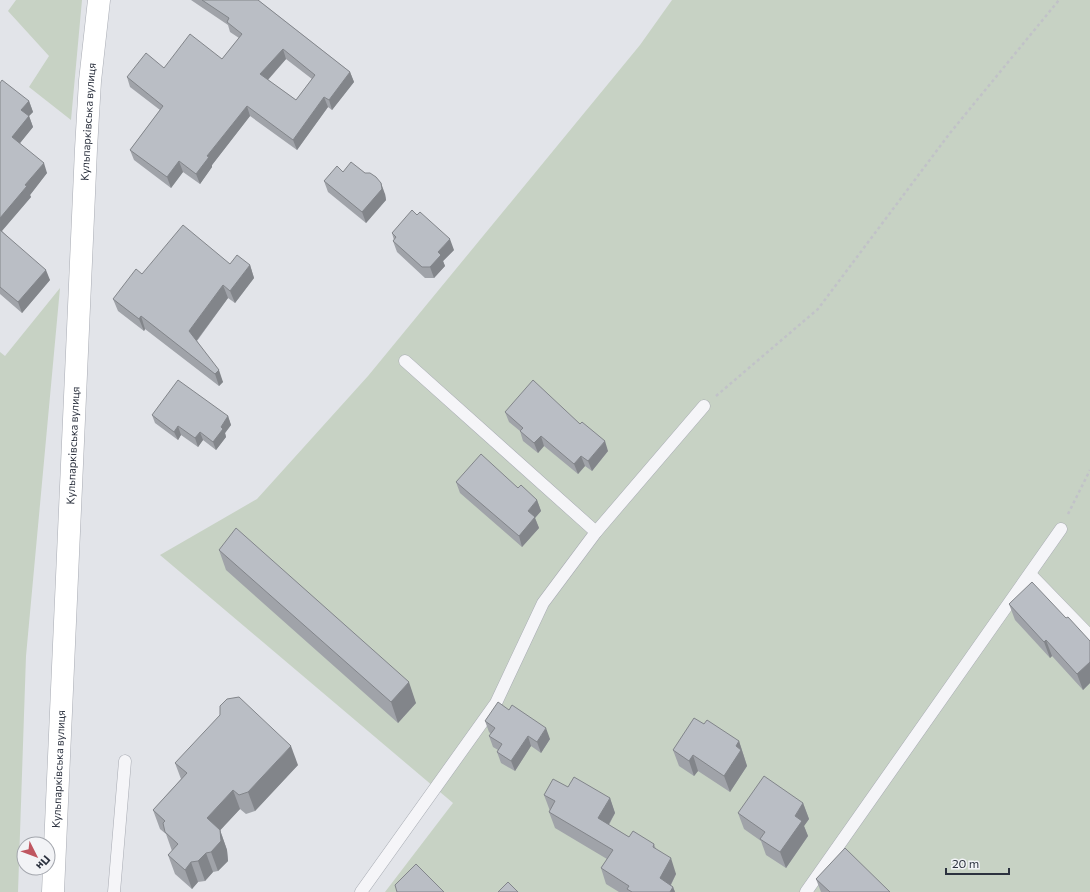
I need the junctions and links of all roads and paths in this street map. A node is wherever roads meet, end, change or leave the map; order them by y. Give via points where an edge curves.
1 (98, 0) edge
2 (1059, 0) edge
3 (405, 361) dead end
4 (704, 406) joint
5 (1090, 470) edge
6 (1061, 530) joint
7 (596, 532) junction
8 (1030, 574) junction
9 (1090, 636) edge
10 (125, 761) dead end
11 (53, 892) edge
12 (114, 892) edge
13 (360, 892) edge
14 (806, 892) edge

1 - 11 main road, Кульпарківська вулиця via 85,164
2 - 4 path via 950,133 818,309
3 - 7 lane
4 - 7 lane
5 - 6 path
6 - 8 lane
7 - 13 lane via 543,604 496,703
8 - 9 lane
8 - 14 lane
10 - 12 lane

